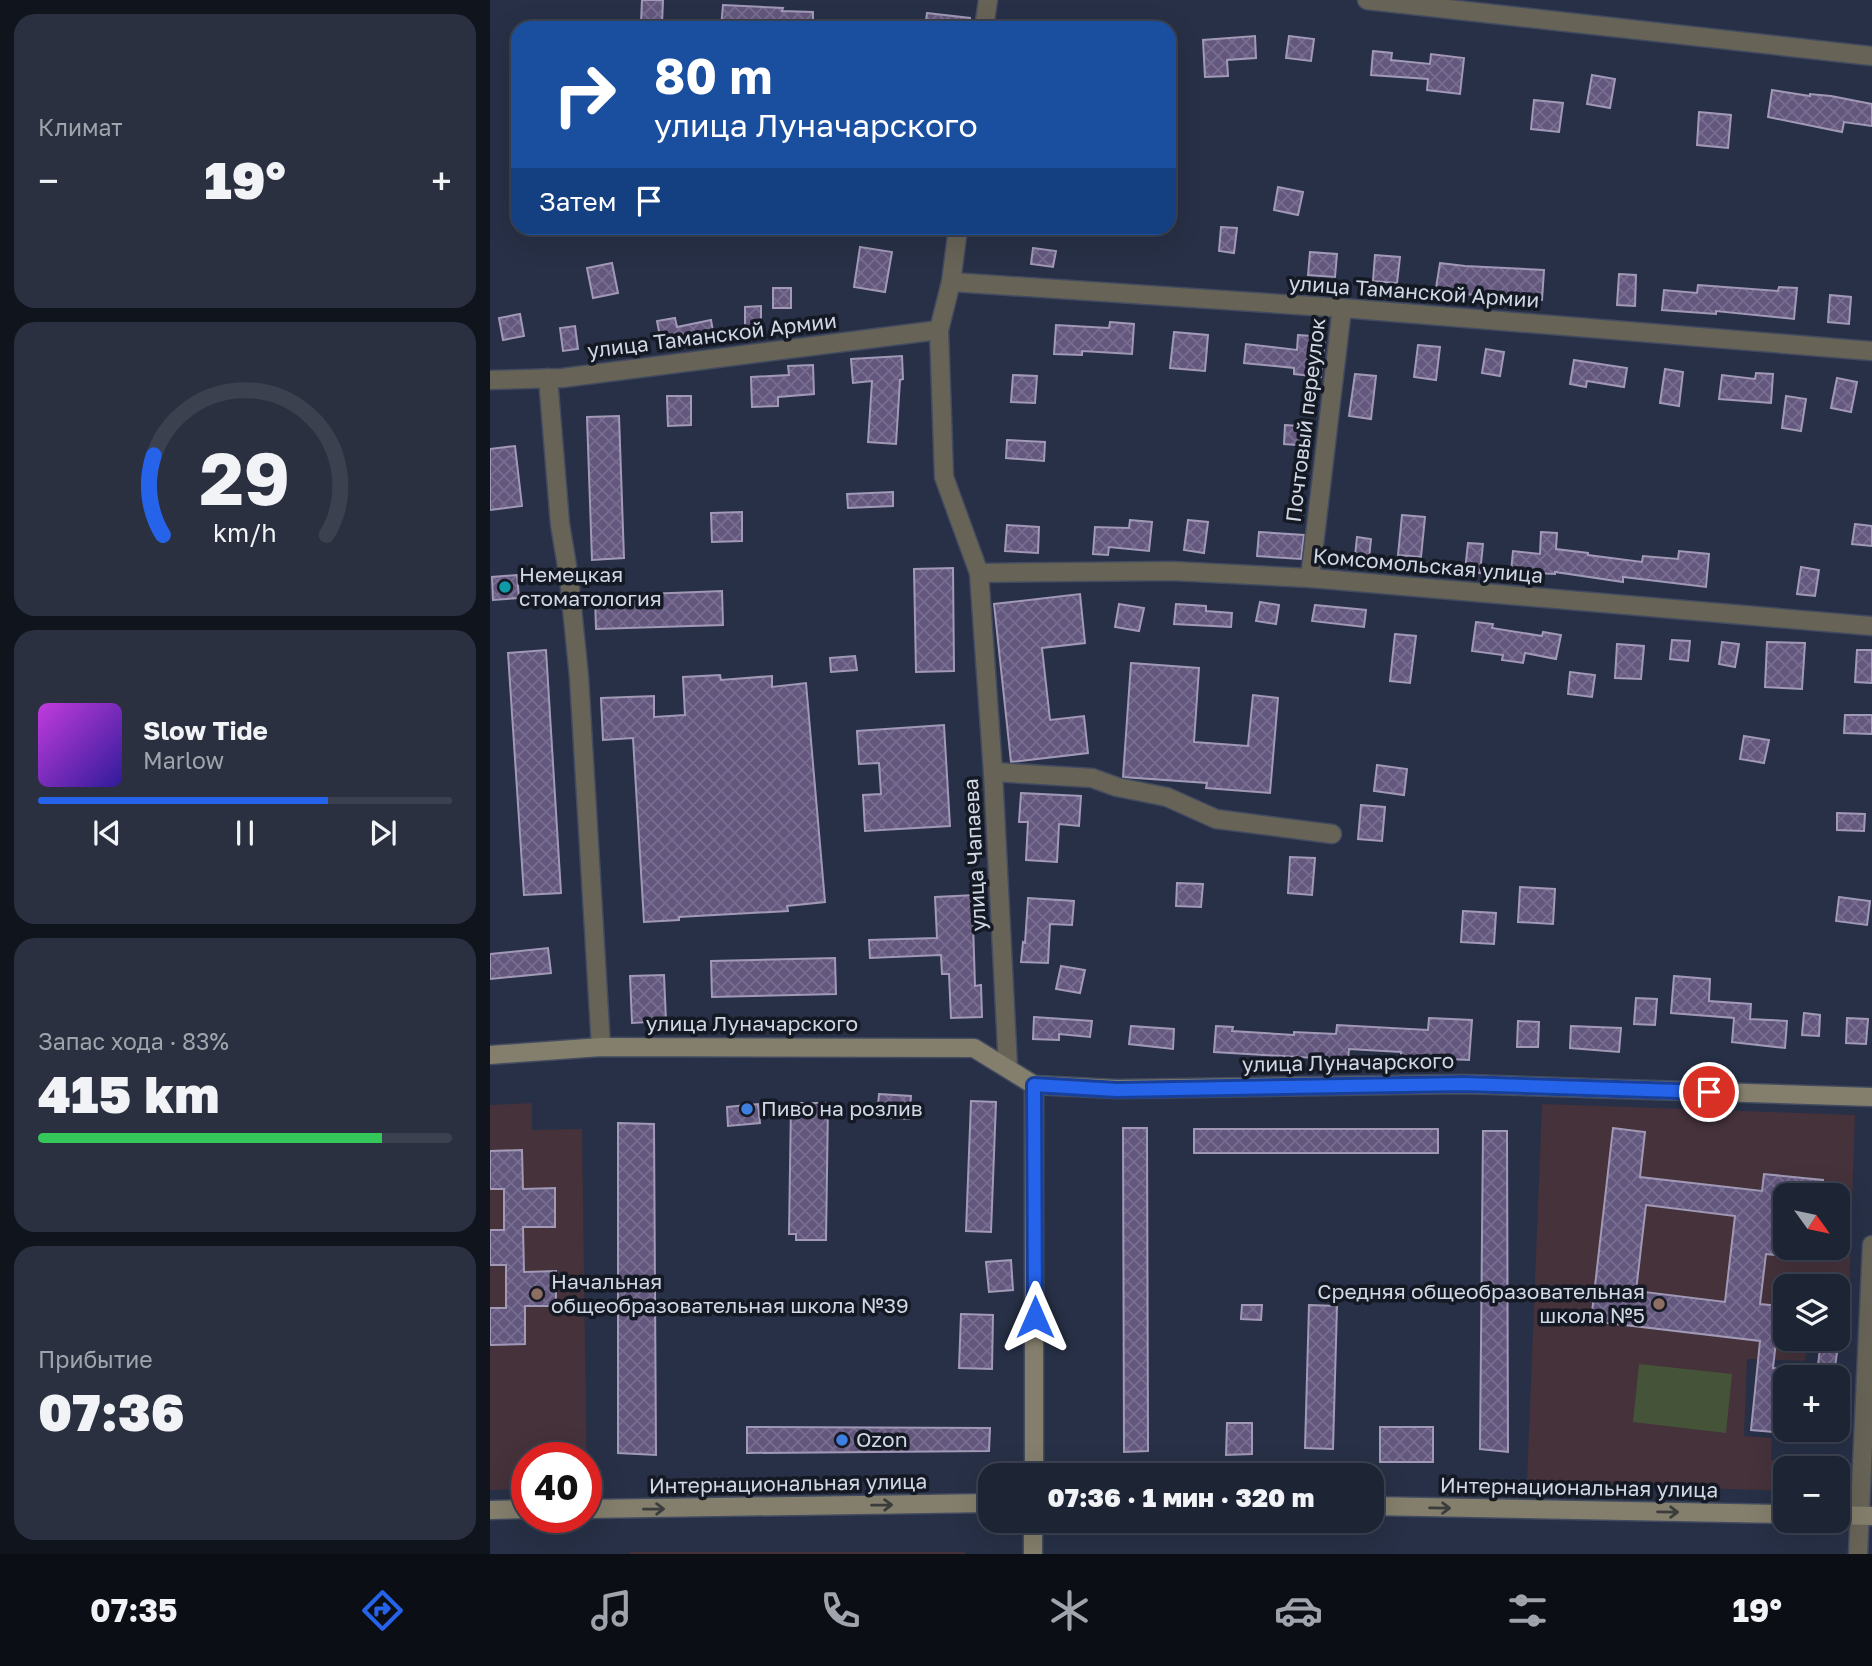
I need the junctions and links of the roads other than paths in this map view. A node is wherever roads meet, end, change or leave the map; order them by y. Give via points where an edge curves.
1 (988, 0) edge
2 (1367, 0) edge
3 (985, 21) edge
4 (1872, 56) edge
5 (957, 235) edge
6 (951, 282) junction
7 (1342, 308) junction
8 (939, 330) junction
9 (1872, 351) edge
10 (548, 378) junction
11 (490, 380) edge
12 (979, 573) junction
13 (1311, 578) junction
14 (1872, 626) edge
15 (993, 772) junction
16 (1332, 834) dead end
17 (601, 1046) junction
18 (490, 1055) edge
19 (1008, 1069) junction
20 (1034, 1085) junction
21 (1872, 1097) edge
22 (1872, 1245) edge
23 (1034, 1463) edge
24 (978, 1503) edge
25 (1384, 1507) edge
26 (511, 1509) edge
27 (602, 1509) edge
28 (490, 1510) edge
29 (1773, 1514) edge
30 (1866, 1516) edge
31 (1033, 1533) edge
32 (1033, 1554) edge
33 (1858, 1554) edge

1 - 3 street
2 - 4 street
5 - 6 street, улица Чапаева
6 - 7 street, улица Таманской Армии
6 - 8 street, улица Чапаева
7 - 9 street, улица Таманской Армии
7 - 13 street, Почтовый переулок
8 - 10 street, улица Таманской Армии
8 - 12 street, улица Чапаева via 944,477
10 - 11 street, улица Таманской Армии
10 - 17 street via 579,677
12 - 13 street, Комсомольская улица via 1172,571
12 - 15 street, улица Чапаева
13 - 14 street, Комсомольская улица
15 - 16 street via 1092,778 1167,797 1216,819
15 - 19 street, улица Чапаева
17 - 18 street, улица Луначарского
17 - 19 street, улица Луначарского via 974,1048
19 - 20 street
20 - 21 street, улица Луначарского via 1117,1090 1464,1084
20 - 23 street
22 - 30 street
27 -> 24 street, Интернациональная улица
25 -> 29 street, Интернациональная улица
26 - 28 street
30 - 33 street
31 - 32 street

